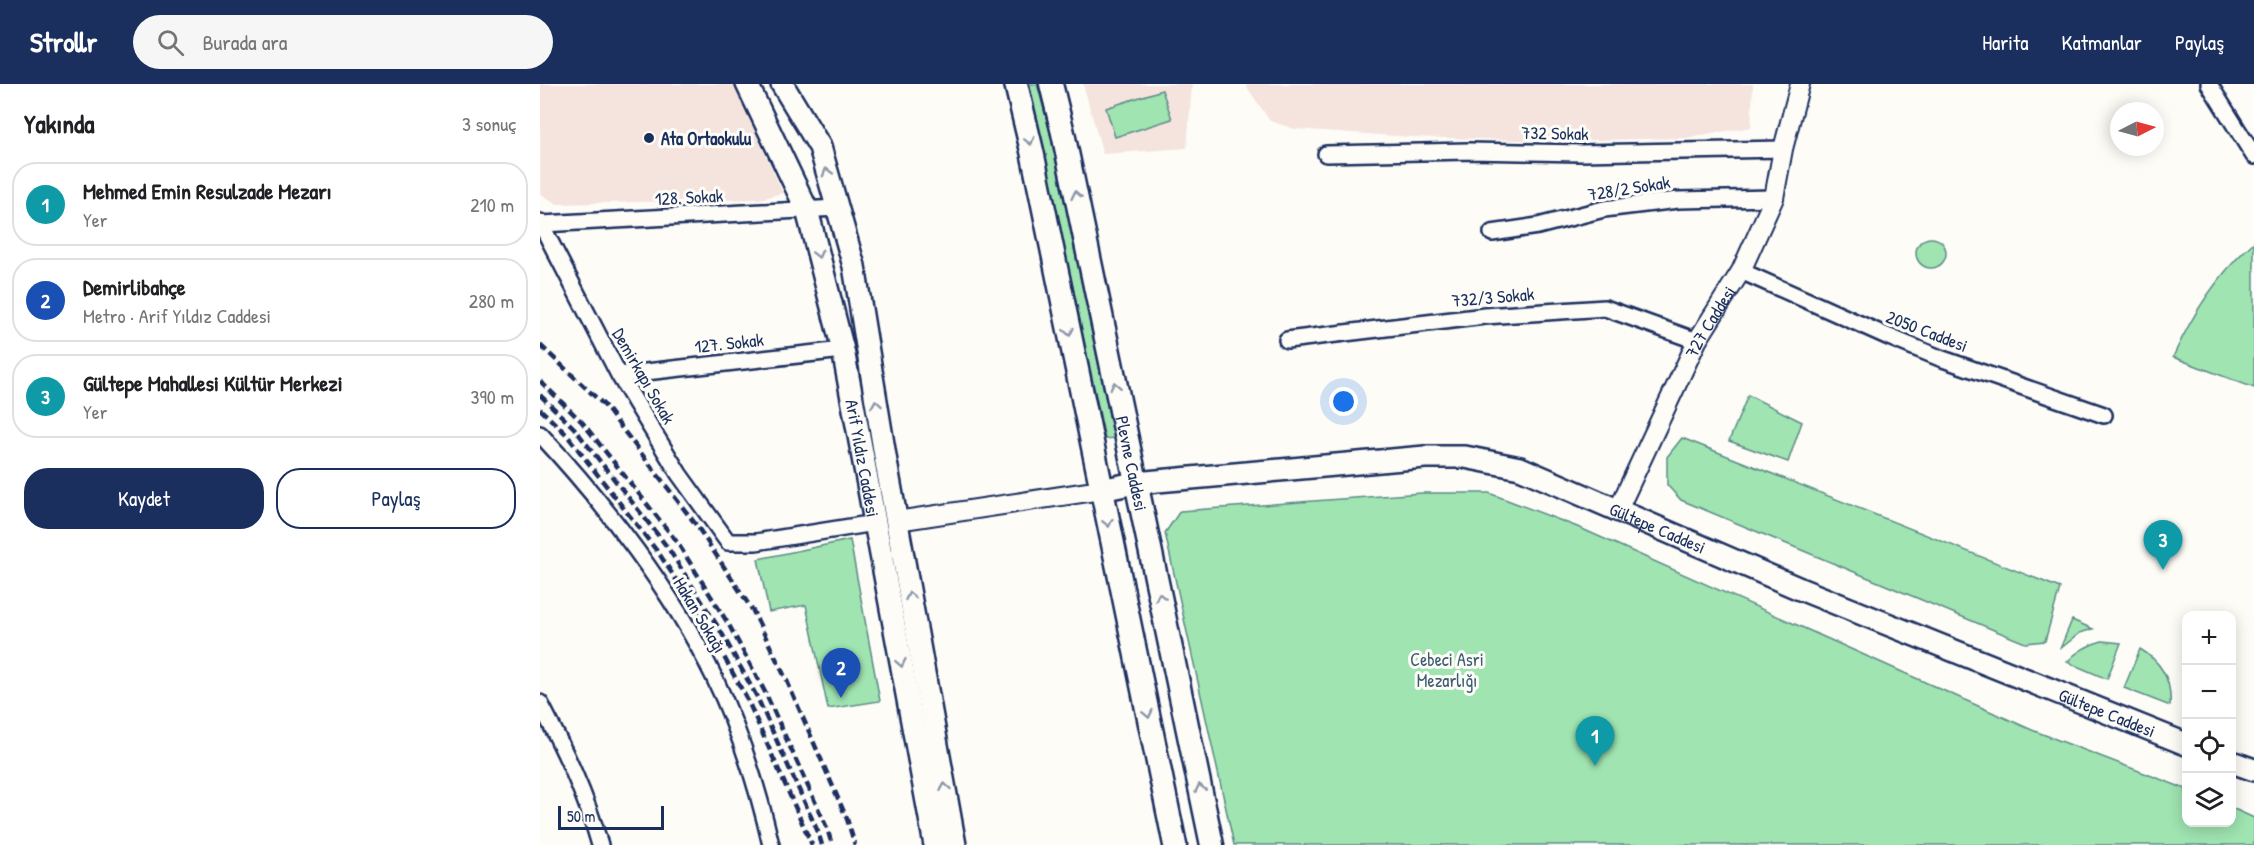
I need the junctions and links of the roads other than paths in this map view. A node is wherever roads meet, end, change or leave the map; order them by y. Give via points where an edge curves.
1 (747, 84) edge
2 (782, 84) edge
3 (1016, 84) edge
4 (1051, 84) edge
5 (1787, 84) edge
6 (1800, 84) edge
7 (2209, 84) edge
8 (1788, 128) junction
9 (1783, 149) junction
10 (1326, 154) dead end
11 (2254, 156) edge
12 (1774, 198) junction
13 (837, 208) junction
14 (807, 210) junction
15 (541, 223) edge
16 (1492, 233) dead end
17 (1741, 271) junction
18 (1287, 340) dead end
19 (1697, 341) junction
20 (843, 350) junction
21 (619, 375) junction
22 (2104, 415) dead end
23 (540, 434) edge
24 (1136, 483) junction
25 (1101, 490) junction
26 (1617, 512) junction
27 (897, 521) junction
28 (875, 523) junction
29 (540, 703) edge
30 (2182, 742) edge
31 (2236, 763) edge
32 (2254, 770) edge
33 (600, 845) edge
34 (771, 845) edge
35 (935, 845) edge
36 (955, 845) edge
37 (1175, 845) edge
38 (1212, 845) edge

1 - 14 main road, Arif Yıldız Caddesi
13 -> 2 main road, Arif Yıldız Caddesi via 820,147
3 -> 25 main road, Plevne Caddesi
24 -> 4 main road, Plevne Caddesi
5 - 8 street, 727 Caddesi
6 - 8 street, 727 Caddesi
7 - 11 street
8 - 9 street, 727 Caddesi
9 - 10 street, 732 Sokak
9 - 12 street, 727 Caddesi
12 - 16 street, 728/2 Sokak via 1678,200 1604,209
12 - 17 street, 727 Caddesi
13 - 14 street, 128. Sokak
27 -> 13 main road, Arif Yıldız Caddesi via 854,266
14 - 15 street, 128. Sokak
14 -> 20 main road, Arif Yıldız Caddesi
15 - 21 street, Demirkapı Sokak
17 - 19 street, 727 Caddesi
17 - 22 street, 2050 Caddesi via 1899,342
18 - 19 street, 732/3 Sokak via 1485,316 1605,308
19 - 26 street, 727 Caddesi
20 - 21 street, 127. Sokak
20 - 28 main road, Arif Yıldız Caddesi
21 - 28 street, Demirkapı Sokak via 679,474 728,542 756,542
23 - 34 street, Hakan Sokağı via 644,561 714,677 739,736
24 - 25 main road, Gültepe Caddesi
24 - 26 main road, Gültepe Caddesi via 1425,457 1465,457 1520,468
38 -> 24 main road, Plevne Caddesi
25 - 27 street
25 -> 37 main road, Plevne Caddesi
26 - 30 main road, Gültepe Caddesi
36 -> 27 main road, Arif Yıldız Caddesi
28 -> 35 main road, Arif Yıldız Caddesi
29 - 33 street via 566,753
31 - 32 main road

